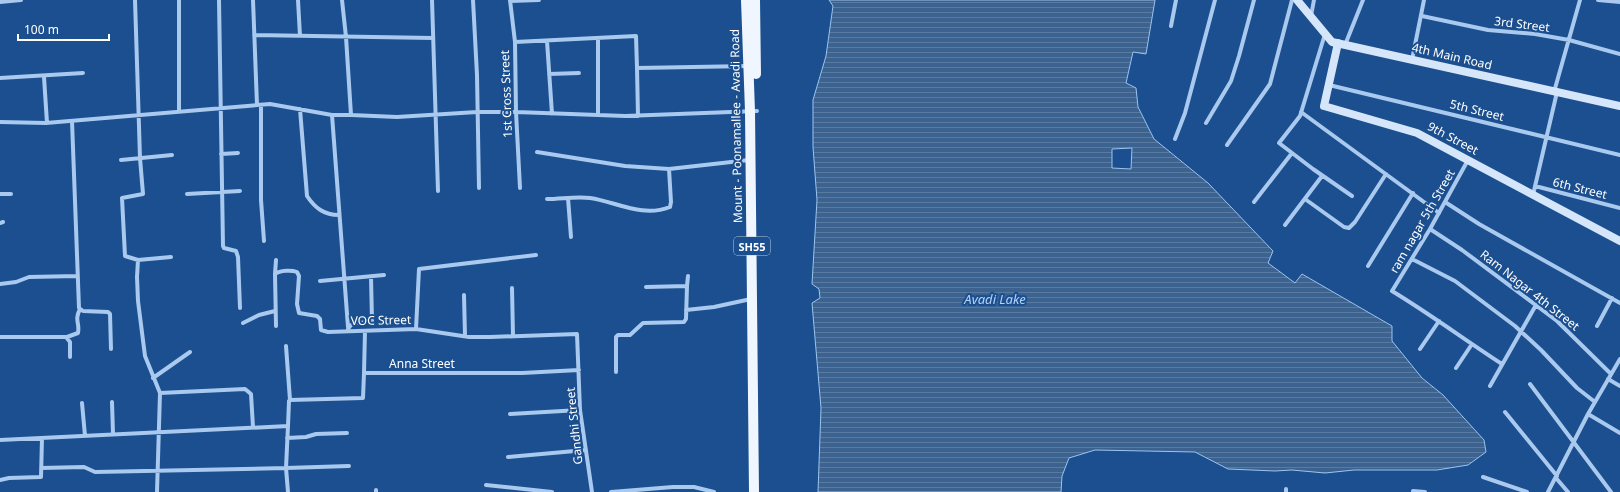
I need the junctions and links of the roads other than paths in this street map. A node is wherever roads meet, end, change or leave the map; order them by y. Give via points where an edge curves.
1 (21, 0) edge
2 (135, 0) edge
3 (179, 0) edge
4 (219, 0) edge
5 (253, 0) edge
6 (298, 0) edge
7 (342, 0) edge
8 (432, 0) edge
9 (473, 0) edge
10 (539, 0) edge
11 (746, 0) edge
12 (755, 0) edge
13 (1176, 0) edge
14 (1215, 0) edge
15 (1254, 0) edge
16 (1292, 0) edge
17 (1297, 0) edge
18 (1314, 0) edge
19 (1364, 0) edge
20 (1424, 0) edge
21 (1580, 0) edge
22 (1598, 0) edge
23 (510, 1) edge
24 (0, 2) edge
25 (1620, 2) edge
26 (1311, 16) junction
27 (1422, 16) junction
28 (1171, 26) dead end
29 (1325, 33) junction
30 (254, 35) junction
31 (300, 36) junction
32 (346, 37) junction
33 (433, 38) junction
34 (598, 38) junction
35 (1569, 40) junction
36 (547, 41) junction
37 (514, 42) junction
38 (1342, 44) junction
39 (1620, 54) edge
40 (1412, 60) junction
41 (749, 66) junction
42 (637, 68) junction
43 (83, 73) dead end
44 (579, 73) dead end
45 (549, 74) junction
46 (44, 77) junction
47 (0, 78) edge
48 (1328, 85) junction
49 (1556, 92) junction
50 (259, 105) junction
51 (1620, 106) edge
52 (222, 107) junction
53 (300, 109) junction
54 (753, 111) junction
55 (179, 112) junction
56 (477, 112) junction
57 (516, 112) junction
58 (1301, 112) junction
59 (138, 114) junction
60 (436, 114) junction
61 (552, 114) junction
62 (332, 115) junction
63 (352, 115) junction
64 (598, 115) junction
65 (638, 116) junction
66 (72, 121) junction
67 (0, 122) edge
68 (47, 123) junction
69 (1206, 123) dead end
70 (1547, 137) junction
71 (1175, 139) dead end
72 (1227, 145) dead end
73 (537, 152) dead end
74 (238, 153) dead end
75 (1292, 153) junction
76 (221, 154) junction
77 (1620, 154) edge
78 (172, 155) dead end
79 (140, 158) junction
80 (121, 160) dead end
81 (750, 160) junction
82 (1468, 160) junction
83 (669, 169) junction
84 (1386, 174) junction
85 (1322, 176) junction
86 (1535, 186) junction
87 (479, 188) dead end
88 (520, 188) dead end
89 (240, 190) dead end
90 (438, 191) dead end
91 (222, 192) junction
92 (1413, 193) junction
93 (0, 194) edge
94 (11, 194) dead end
95 (187, 194) dead end
96 (1533, 195) junction
97 (1352, 196) dead end
98 (568, 198) junction
99 (547, 199) dead end
100 (1305, 200) junction
101 (1254, 202) dead end
102 (1445, 202) junction
103 (1620, 208) edge
104 (1439, 212) junction
105 (339, 214) junction
106 (1285, 225) dead end
107 (1430, 229) junction
108 (571, 237) dead end
109 (264, 241) dead end
110 (1620, 241) edge
111 (536, 255) dead end
112 (171, 257) dead end
113 (1412, 259) junction
114 (138, 260) junction
115 (276, 260) dead end
116 (1368, 266) dead end
117 (275, 274) junction
118 (384, 275) dead end
119 (77, 276) junction
120 (688, 276) dead end
121 (371, 277) junction
122 (344, 280) junction
123 (320, 281) dead end
124 (0, 284) edge
125 (687, 286) junction
126 (646, 287) dead end
127 (512, 288) dead end
128 (464, 295) dead end
129 (1612, 298) junction
130 (753, 299) junction
131 (1620, 303) edge
132 (1536, 305) junction
133 (240, 308) dead end
134 (80, 309) junction
135 (686, 310) junction
136 (275, 311) junction
137 (1439, 321) junction
138 (243, 323) dead end
139 (276, 326) dead end
140 (1597, 326) dead end
141 (348, 329) junction
142 (416, 329) junction
143 (365, 331) junction
144 (1520, 332) junction
145 (577, 334) joint
146 (465, 336) junction
147 (514, 336) junction
148 (0, 337) edge
149 (67, 337) junction
150 (1472, 344) junction
151 (286, 346) dead end
152 (111, 349) dead end
153 (1420, 349) dead end
154 (190, 352) dead end
155 (70, 357) dead end
156 (1620, 359) edge
157 (1502, 364) junction
158 (1456, 368) dead end
159 (579, 370) junction
160 (616, 372) dead end
161 (364, 373) junction
162 (1611, 374) junction
163 (153, 378) junction
164 (1608, 380) junction
165 (1530, 384) dead end
166 (1490, 386) dead end
167 (1620, 386) edge
168 (160, 393) junction
169 (290, 400) junction
170 (112, 402) dead end
171 (1595, 402) junction
172 (82, 403) dead end
173 (580, 410) junction
174 (1505, 412) dead end
175 (510, 414) dead end
176 (1588, 414) junction
177 (288, 426) junction
178 (253, 428) junction
179 (158, 432) junction
180 (348, 433) dead end
181 (1620, 433) edge
182 (113, 434) junction
183 (85, 436) junction
184 (42, 438) junction
185 (288, 438) junction
186 (0, 440) edge
187 (1574, 442) junction
188 (586, 450) junction
189 (508, 457) dead end
190 (348, 466) dead end
191 (41, 468) junction
192 (286, 468) junction
193 (158, 471) junction
194 (1483, 477) dead end
195 (1556, 477) junction
196 (0, 480) edge
197 (486, 484) dead end
198 (668, 490) edge
199 (1413, 491) dead end
200 (157, 492) edge
201 (288, 492) edge
202 (552, 492) edge
203 (592, 492) edge
204 (611, 492) edge
205 (714, 492) edge
206 (754, 492) edge
207 (761, 492) edge
208 (1425, 492) edge
209 (1527, 492) edge
210 (1548, 492) edge
211 (1568, 492) edge
212 (1611, 492) edge

1 - 24 street
2 - 59 street
3 - 55 street
4 - 52 street
5 - 30 street
6 - 31 street
7 - 32 street
8 - 33 street
9 - 56 street
10 - 23 street
11 - 41 main road, Mount - Poonamallee - Avadi Road / SH55
12 - 54 main road, Mount - Poonamallee - Avadi Road / SH55
13 - 28 street
14 - 71 street via 1185,113
15 - 69 street via 1231,81
16 - 72 street via 1270,84
17 - 26 street, 4th Main Road
18 - 26 street
19 - 38 street
20 - 27 street
21 - 35 street
22 - 25 street
23 - 37 street, 1st Cross Street
26 - 29 street, 4th Main Road
27 - 35 street, 3rd Street via 1488,30
27 - 40 street
29 - 38 street, 4th Main Road via 1332,42
29 - 58 street
30 - 31 street
30 - 50 street
31 - 32 street
32 - 33 street
32 - 63 street
33 - 60 street
34 - 36 street
34 - 42 street via 636,36
34 - 64 street
35 - 39 street, 3rd Street
35 - 49 street
36 - 37 street
36 - 45 street
37 - 57 street, 1st Cross Street
38 - 40 street, 4th Main Road
38 - 48 street, 9th Street
40 - 49 street, 4th Main Road
41 - 42 street
41 - 54 main road, Mount - Poonamallee - Avadi Road / SH55
42 - 65 street
43 - 46 street
44 - 45 street
45 - 61 street
46 - 47 street
46 - 68 street
48 - 70 street, 5th Street
48 - 82 street, 9th Street via 1324,106 1417,133
49 - 51 street, 4th Main Road
49 - 70 street
50 - 52 street
50 - 53 street via 270,104
50 - 109 street
52 - 55 street
52 - 76 street
53 - 62 street
53 - 105 street via 307,196 315,207 325,214
54 - 65 street
54 - 81 main road, Mount - Poonamallee - Avadi Road / SH55
54 - 207 main road, Mount - Poonamallee - Avadi Road / SH55
55 - 59 street
56 - 57 street
56 - 60 street
56 - 87 street
57 - 61 street
57 - 88 street, 1st Cross Street
58 - 75 street via 1279,143
58 - 84 street
59 - 66 street
59 - 79 street
60 - 63 street via 397,117
60 - 90 street
61 - 64 street
62 - 63 street
62 - 105 street
64 - 65 street
66 - 68 street
66 - 119 street
67 - 68 street
70 - 77 street, 5th Street
70 - 86 street
73 - 83 street via 625,166
74 - 76 street
75 - 85 street
75 - 101 street
76 - 91 street
78 - 79 street
79 - 80 street
79 - 114 street via 143,194 122,198 125,256
81 - 83 street
81 - 130 main road, Mount - Poonamallee - Avadi Road / SH55
82 - 96 street, 9th Street
82 - 102 street, ram nagar 5th Street
83 - 98 street via 671,202 670,207 662,210 644,211 590,198
84 - 92 street
84 - 100 street via 1349,228
85 - 97 street
85 - 100 street
86 - 96 street
86 - 103 street, 6th Street
89 - 91 street
91 - 95 street
91 - 133 street via 223,246 236,251 238,257
92 - 104 street
92 - 116 street
93 - 94 street
96 - 110 street, 9th Street
98 - 99 street
98 - 108 street
100 - 106 street
102 - 104 street, ram nagar 5th Street
102 - 129 street via 1479,224
104 - 107 street, ram nagar 5th Street
105 - 122 street
107 - 113 street, ram nagar 5th Street
107 - 132 street, Ram Nagar 4th Street
111 - 142 street via 418,268
112 - 114 street
113 - 137 street, ram nagar 5th Street via 1392,291
113 - 144 street via 1455,281
114 - 163 street via 138,301 145,356
115 - 117 street
117 - 136 street
117 - 141 street, VOC Street via 297,272 299,313 317,316 320,319 321,330 328,332
118 - 121 street
119 - 124 street via 29,277
119 - 134 street
120 - 125 street
121 - 122 street
121 - 141 street via 372,321 353,324
122 - 123 street
122 - 141 street
125 - 126 street
125 - 135 street
127 - 147 street
128 - 146 street
129 - 131 street
129 - 140 street
130 - 135 street
130 - 206 main road, Mount - Poonamallee - Avadi Road / SH55
132 - 144 street
132 - 162 street, Ram Nagar 4th Street via 1557,321
134 - 149 street via 76,319 78,333
134 - 152 street via 110,314
135 - 160 street via 684,322 643,323 630,335 618,335
136 - 138 street
136 - 139 street
137 - 150 street
137 - 153 street
141 - 143 street, VOC Street
142 - 143 street, VOC Street
142 - 146 street, VOC Street
143 - 161 street
144 - 157 street
144 - 171 street via 1577,388
145 - 147 street, VOC Street
145 - 159 street, Gandhi Street
146 - 147 street, VOC Street
148 - 149 street
149 - 155 street via 70,342
150 - 157 street
150 - 158 street
151 - 169 street
154 - 163 street
156 - 162 street
157 - 166 street
159 - 161 street, Anna Street via 522,373
159 - 173 street, Gandhi Street
161 - 169 street via 364,398
162 - 164 street
163 - 168 street
164 - 167 street
164 - 171 street
165 - 187 street
168 - 178 street via 245,389 251,394
168 - 179 street
169 - 177 street
170 - 182 street
171 - 176 street
172 - 183 street
173 - 175 street
173 - 188 street, Gandhi Street
174 - 195 street
176 - 181 street
176 - 187 street
177 - 178 street
177 - 185 street
178 - 179 street
179 - 182 street
179 - 193 street
180 - 185 street
182 - 183 street
183 - 184 street
184 - 186 street
184 - 191 street
185 - 192 street
187 - 195 street
187 - 212 street
188 - 189 street
188 - 203 street, Gandhi Street
190 - 192 street
191 - 193 street via 84,467 95,472
191 - 196 street via 41,477
192 - 193 street
192 - 201 street
193 - 200 street
194 - 209 street
195 - 210 street
195 - 211 street
197 - 202 street
198 - 204 street
198 - 205 street via 694,487
199 - 208 street

